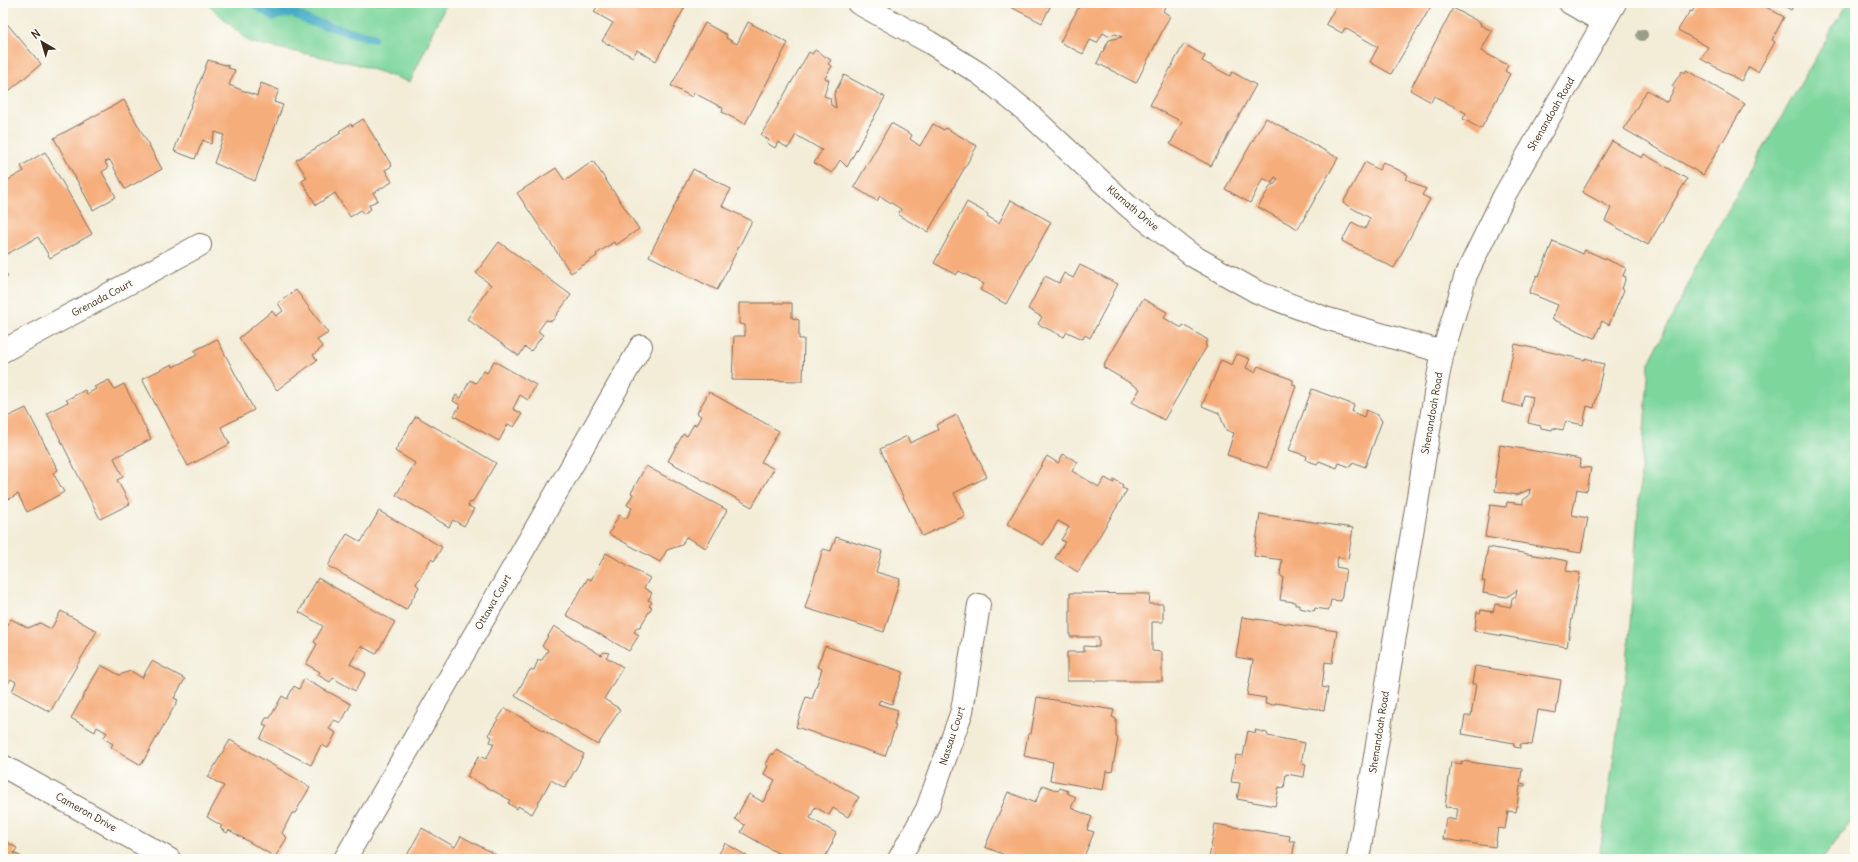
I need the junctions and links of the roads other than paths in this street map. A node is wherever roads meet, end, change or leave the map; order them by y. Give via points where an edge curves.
1 (858, 3) edge
2 (1570, 3) edge
3 (1615, 3) edge
4 (1603, 22) junction
5 (200, 245) dead end
6 (641, 346) dead end
7 (3, 351) edge
8 (1443, 352) junction
9 (979, 605) dead end
10 (3, 766) edge
11 (169, 859) edge
12 (345, 859) edge
13 (899, 859) edge
14 (1358, 859) edge

1 - 8 street, Klamath Drive via 929,42 980,74 1027,112 1129,207 1193,256 1257,292 1325,318
2 - 4 street
3 - 4 street, Shenandoah Road
4 - 8 street, Shenandoah Road via 1504,196 1466,274
5 - 7 street, Grenada Court
6 - 12 street, Ottawa Court
8 - 14 street, Shenandoah Road
9 - 13 street, Nassau Court via 962,710 927,809
10 - 11 street, Cameron Drive

